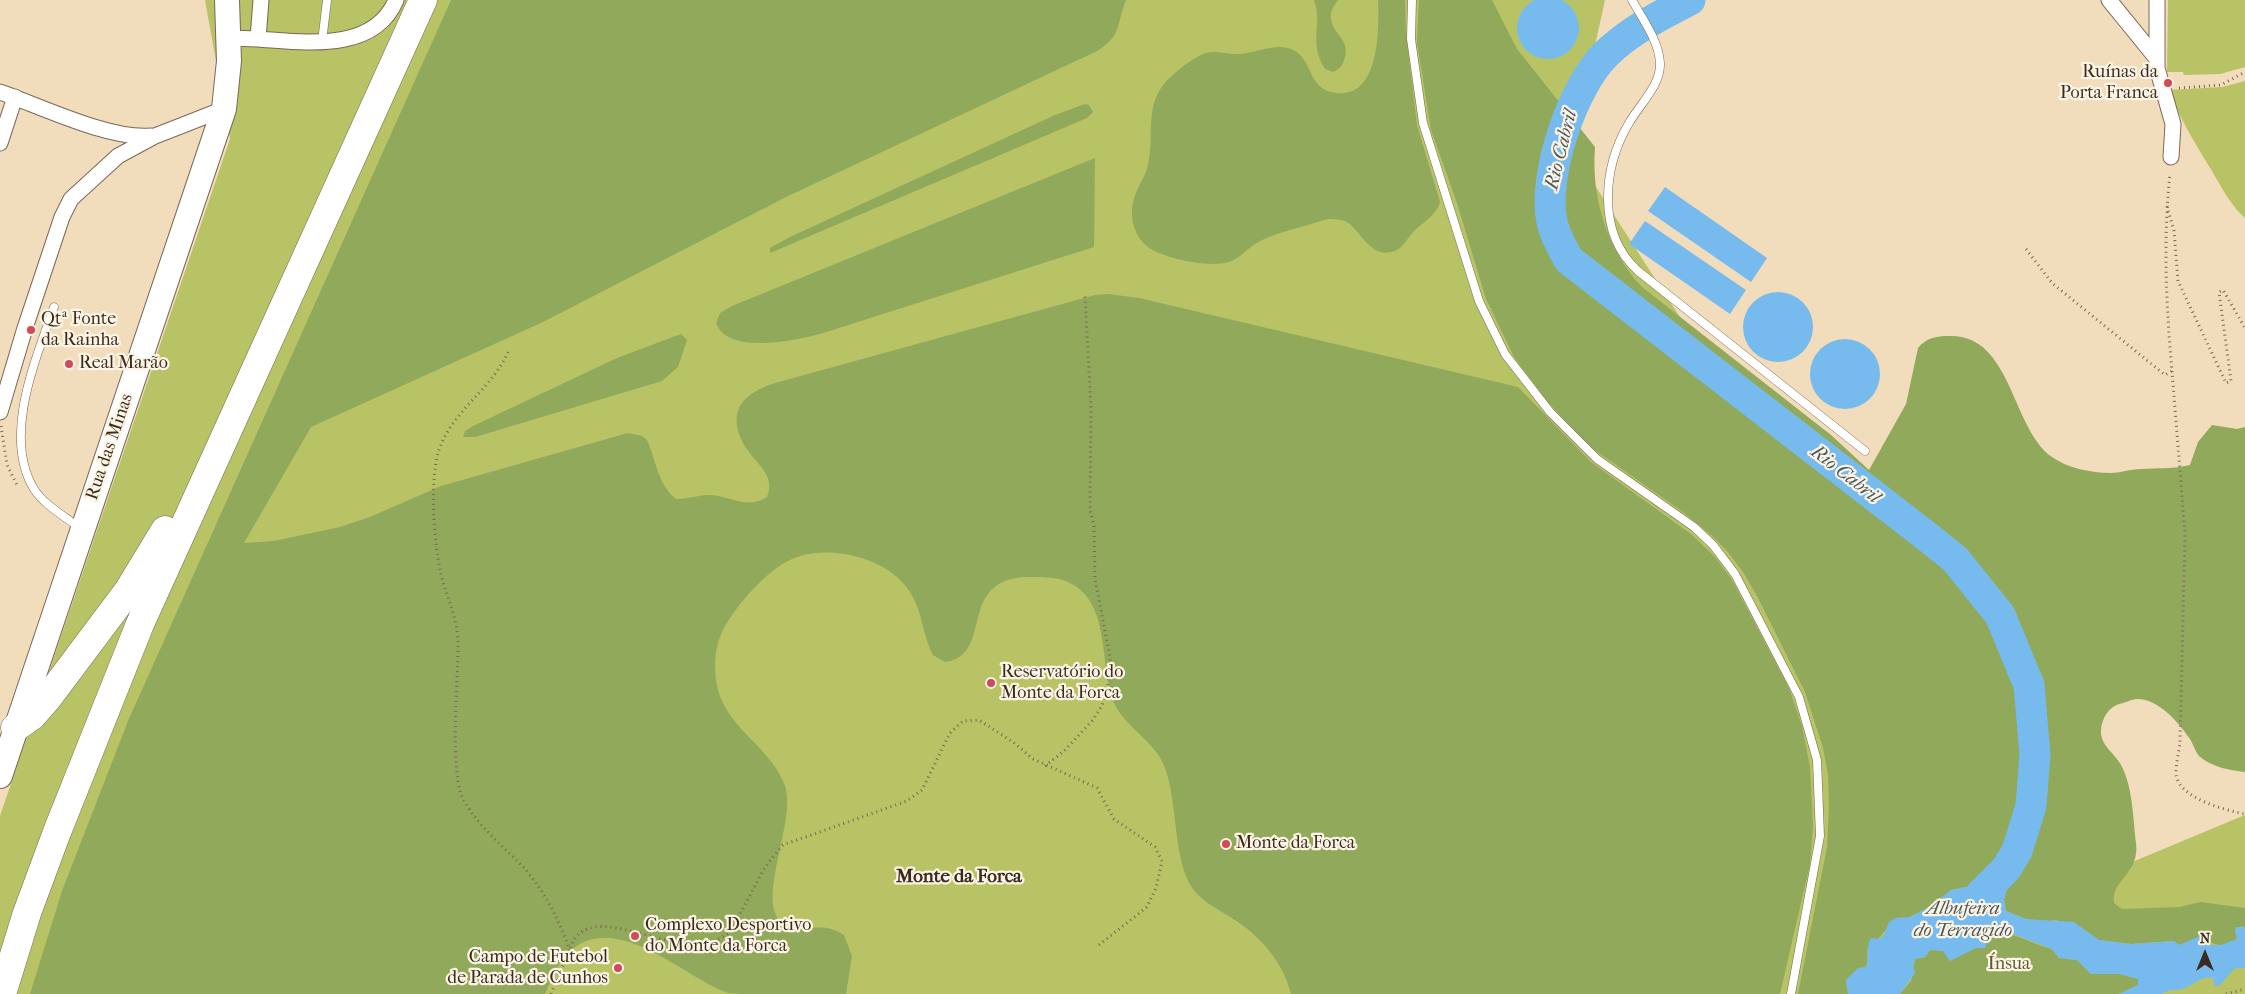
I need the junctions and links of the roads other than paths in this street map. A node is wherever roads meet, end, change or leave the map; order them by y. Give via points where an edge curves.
1 (227, 0) edge
2 (261, 0) edge
3 (327, 0) edge
4 (396, 0) edge
5 (423, 0) edge
6 (438, 0) edge
7 (1412, 0) edge
8 (1632, 0) edge
9 (2109, 0) edge
10 (2157, 0) edge
11 (229, 38) junction
12 (258, 40) junction
13 (322, 42) junction
14 (2157, 59) junction
15 (0, 92) edge
16 (16, 97) junction
17 (224, 109) junction
18 (155, 136) junction
19 (0, 143) edge
20 (2171, 157) road end
21 (286, 304) junction
22 (54, 307) dead end
23 (0, 412) edge
24 (1865, 451) dead end
25 (82, 530) junction
26 (15, 728) junction
27 (2, 765) edge
28 (2, 994) edge
29 (17, 994) edge
30 (1791, 994) edge

1 - 11 main road, Rua das Minas
2 - 12 street
3 - 13 lane
4 - 13 street via 388,15 374,28 349,38
5 - 21 highway
6 - 29 highway via 153,628 49,891
7 - 30 lane via 1412,39 1423,123 1475,289 1505,354 1550,412 1597,458 1694,527 1713,545 1735,574 1760,618 1802,704 1817,760 1820,836
8 - 24 lane via 1655,43 1660,62 1657,79 1622,137 1609,172 1610,214 1623,252 1638,271
9 - 14 street
10 - 14 street
11 - 12 street
11 - 17 main road, Rua das Minas
12 - 13 street
14 - 20 street via 2161,88 2173,124
15 - 16 street
16 - 18 street via 113,132
16 - 19 street
17 - 18 street
17 - 25 main road, Rua das Minas
18 - 23 street via 110,161 67,204
21 - 26 highway via 142,570 47,699 32,716
21 - 28 highway via 140,624 57,832
22 - 25 lane via 28,381 22,410 24,458 35,490
25 - 26 main road, Rua das Minas
26 - 27 main road, Rua das Minas

